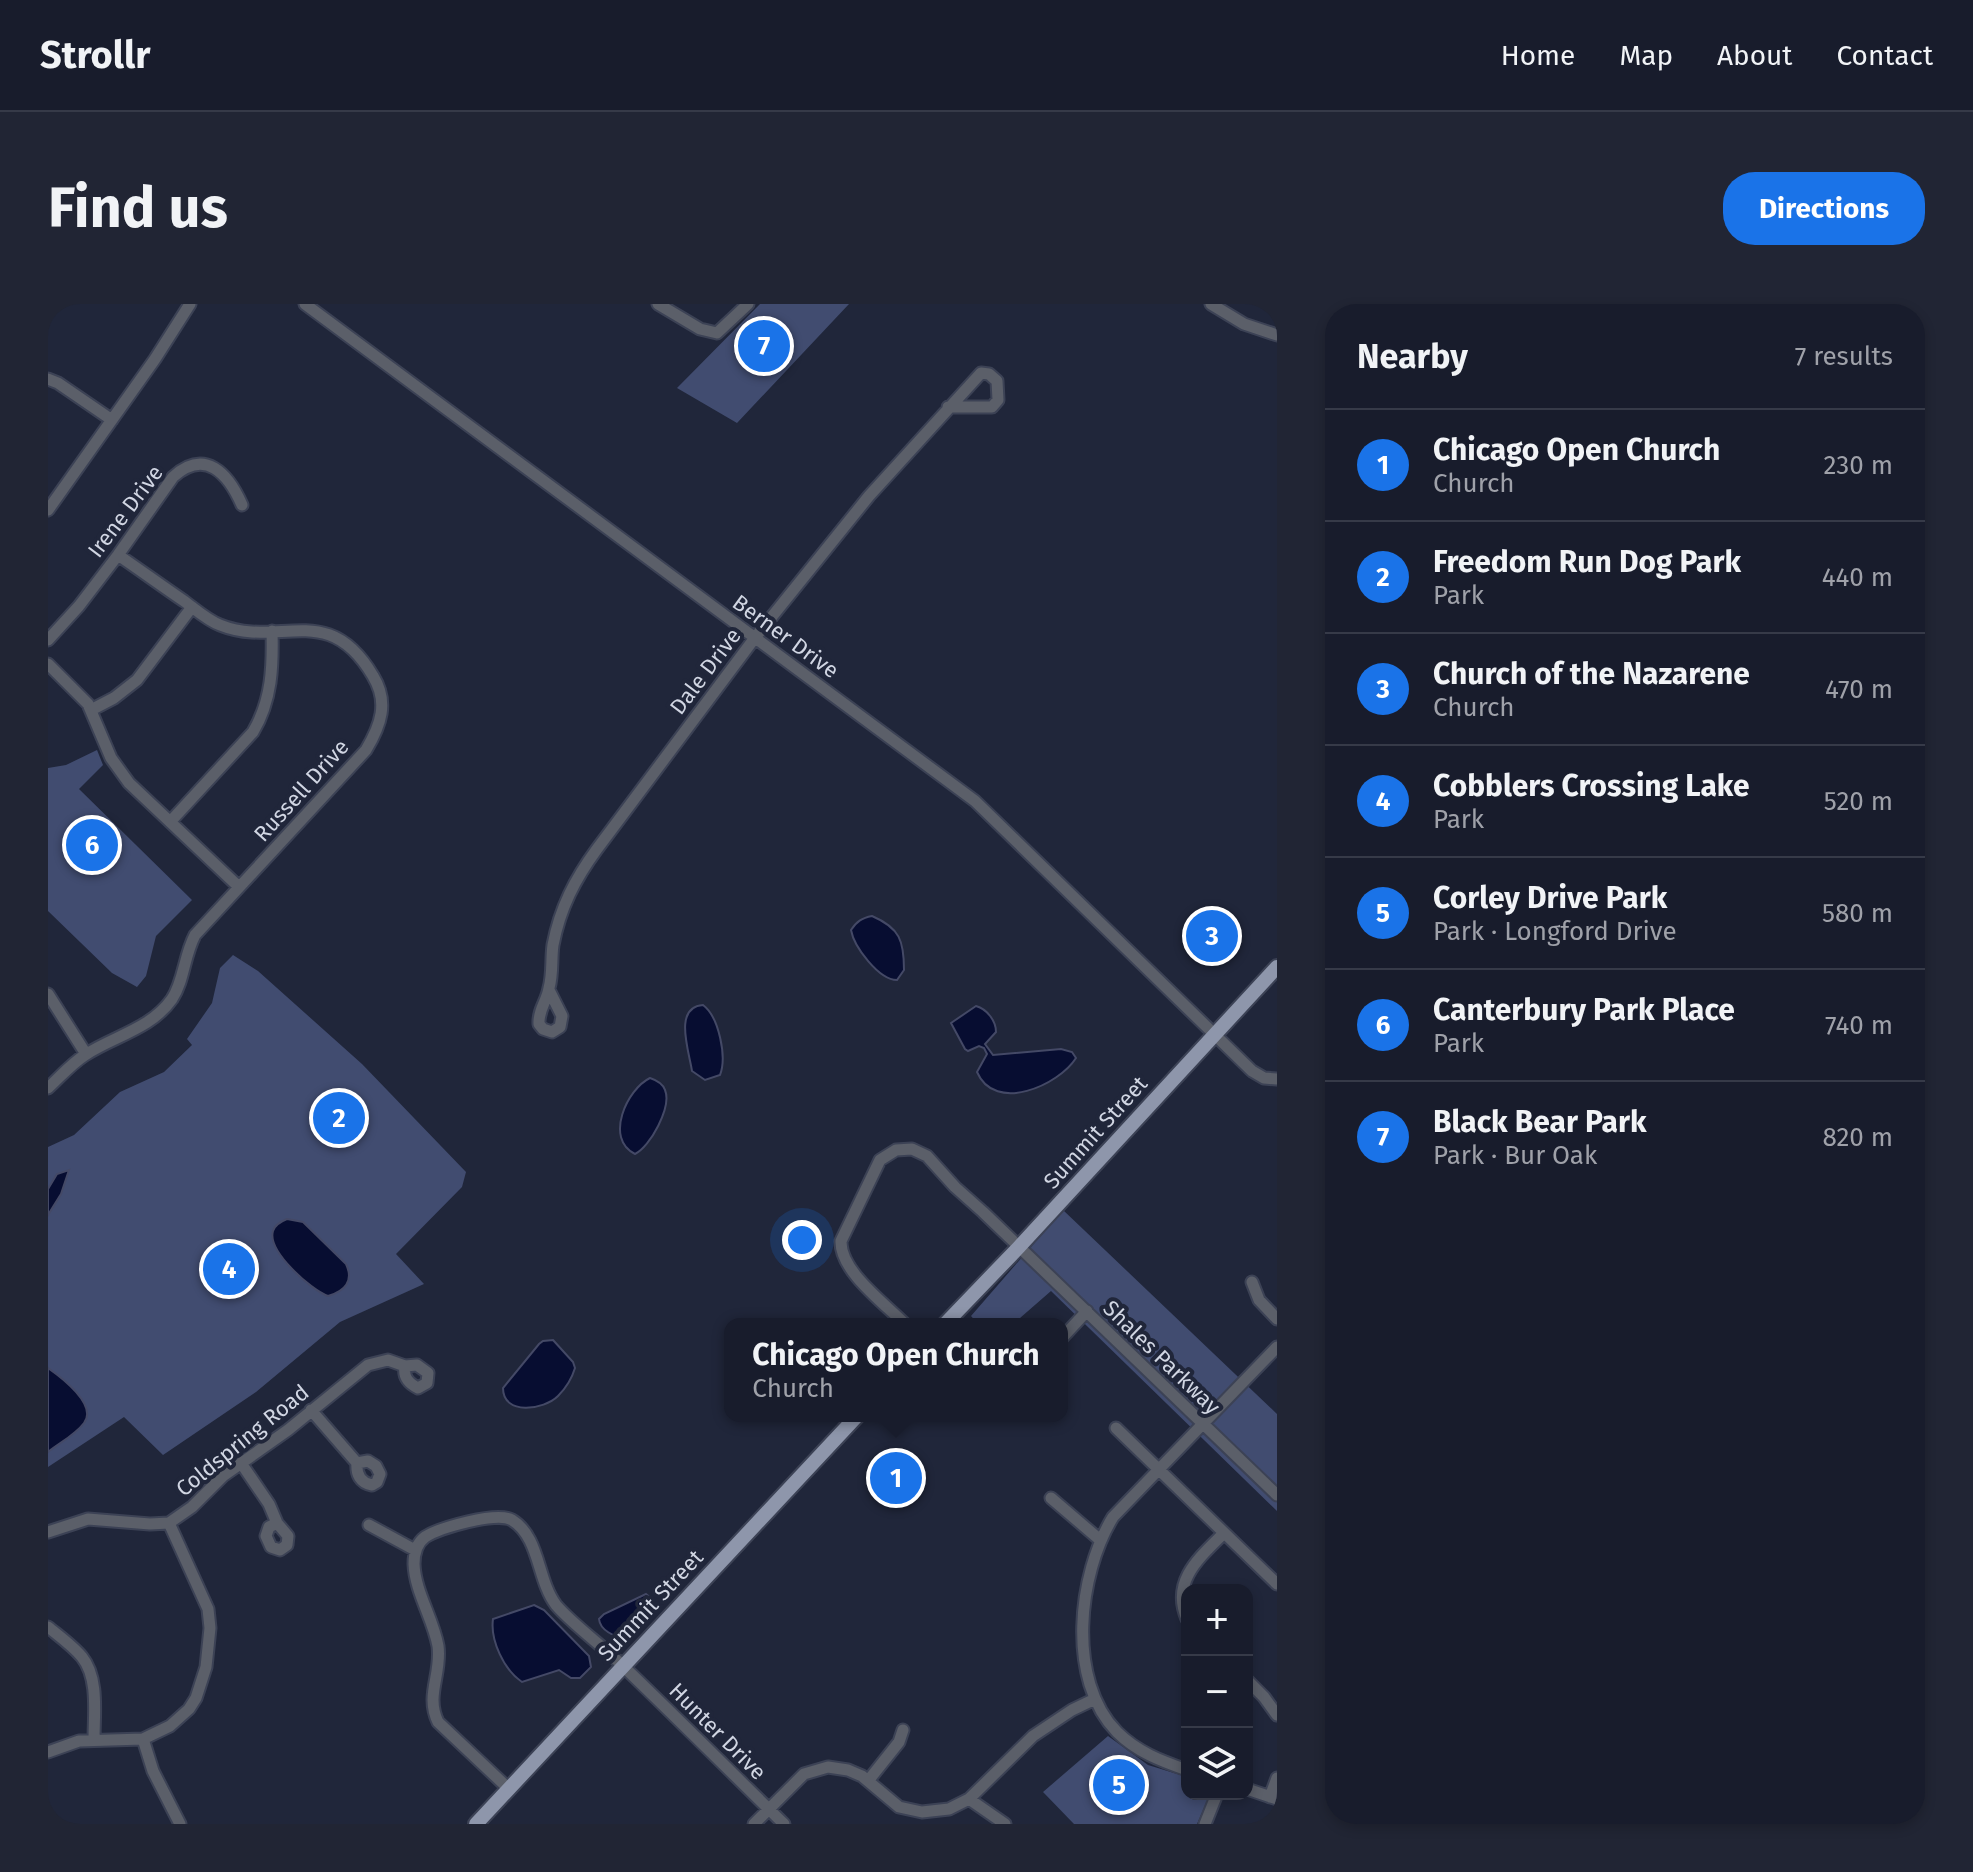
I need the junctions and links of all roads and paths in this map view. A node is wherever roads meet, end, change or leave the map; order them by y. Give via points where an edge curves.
1 (190, 304) edge
2 (305, 304) edge
3 (658, 304) edge
4 (748, 304) edge
5 (1211, 304) edge
6 (1277, 335) edge
7 (48, 379) edge
8 (948, 407) dead end
9 (112, 420) junction
10 (242, 505) dead end
11 (48, 510) edge
12 (118, 555) junction
13 (192, 607) junction
14 (272, 631) junction
15 (754, 639) junction
16 (48, 640) edge
17 (48, 664) edge
18 (91, 710) junction
19 (170, 822) junction
20 (239, 887) junction
21 (1277, 967) edge
22 (549, 990) dead end
23 (48, 994) edge
24 (1214, 1034) junction
25 (86, 1054) junction
26 (1277, 1079) edge
27 (48, 1088) edge
28 (1019, 1247) junction
29 (1252, 1282) dead end
30 (1087, 1311) junction
31 (899, 1318) edge
32 (950, 1318) edge
33 (1277, 1319) edge
34 (1068, 1332) edge
35 (1277, 1347) edge
36 (405, 1366) dead end
37 (311, 1410) junction
38 (851, 1422) edge
39 (1203, 1424) junction
40 (1116, 1428) dead end
41 (241, 1463) junction
42 (357, 1463) dead end
43 (1158, 1469) junction
44 (1277, 1495) edge
45 (1051, 1498) dead end
46 (169, 1523) junction
47 (277, 1523) dead end
48 (369, 1525) dead end
49 (48, 1532) edge
50 (1224, 1533) junction
51 (1099, 1539) junction
52 (415, 1550) junction
53 (1184, 1584) edge
54 (1277, 1584) edge
55 (48, 1627) edge
56 (623, 1666) junction
57 (1253, 1686) edge
58 (1095, 1699) junction
59 (1277, 1715) edge
60 (903, 1730) dead end
61 (94, 1739) junction
62 (143, 1739) junction
63 (48, 1752) edge
64 (1181, 1768) edge
65 (1277, 1778) edge
66 (868, 1781) junction
67 (509, 1789) junction
68 (1253, 1791) edge
69 (1274, 1798) edge
70 (969, 1799) junction
71 (1215, 1800) edge
72 (768, 1808) junction
73 (180, 1824) edge
74 (476, 1824) edge
75 (754, 1824) edge
76 (784, 1824) edge
77 (1005, 1824) edge
78 (1205, 1824) edge

1 - 9 street
2 - 15 street, Berner Drive
3 - 4 street via 717,333
5 - 6 street via 1244,324
7 - 9 street
8 - 15 street, Dale Drive
9 - 11 street
10 - 12 street, Irene Drive via 217,469 185,466
12 - 13 street, Russell Drive
12 - 16 street, Irene Drive
13 - 14 street, Russell Drive via 240,631
13 - 18 street via 137,680
14 - 19 street via 263,715
14 - 20 street, Russell Drive via 316,630 348,647 376,681 382,695 381,719 366,750
15 - 22 street, Dale Drive via 579,874 562,910
15 - 24 street, Berner Drive via 975,801
17 - 18 street
18 - 19 street via 117,769
19 - 20 street
20 - 25 street, Russell Drive via 195,935 179,985 164,1009 140,1028
21 - 24 main road, Summit Street
23 - 25 street
24 - 26 street, Berner Drive via 1252,1071
24 - 28 main road, Summit Street
25 - 27 street, Russell Drive
28 - 30 street, Shales Parkway
28 - 31 street, Shales Parkway via 927,1156 912,1149 896,1150 880,1160 841,1241 841,1252 848,1267
28 - 32 main road, Summit Street
29 - 33 street via 1259,1300
30 - 34 street
30 - 39 street, Shales Parkway
35 - 39 street
36 - 37 street, Coldspring Road via 388,1360 368,1365
37 - 41 street, Coldspring Road
37 - 42 street
38 - 56 main road, Summit Street
39 - 43 street
39 - 44 street, Shales Parkway
40 - 43 street
41 - 46 street, Coldspring Road
41 - 47 street
43 - 50 street
43 - 51 street
45 - 51 street
46 - 49 street, Coldspring Road via 88,1519
46 - 62 street via 206,1600 206,1667 189,1709
48 - 52 street
50 - 53 street via 1192,1566
50 - 54 street
51 - 58 street via 1083,1608 1084,1647
52 - 56 street, Hunter Drive via 424,1538 486,1517 514,1521 526,1534 558,1608
52 - 67 street via 416,1579 439,1659 432,1711
55 - 61 street via 86,1665 93,1687
56 - 67 main road, Summit Street
56 - 72 street, Hunter Drive
57 - 59 street
58 - 64 street via 1126,1740
58 - 70 street via 1033,1736
60 - 66 street
61 - 62 street
61 - 63 street
62 - 73 street via 149,1763
65 - 69 street
66 - 70 street via 910,1811 949,1809
66 - 72 street via 838,1767 815,1769
67 - 74 main road, Summit Street
68 - 69 street
70 - 77 street
71 - 78 street
72 - 75 street
72 - 76 street, Hunter Drive

